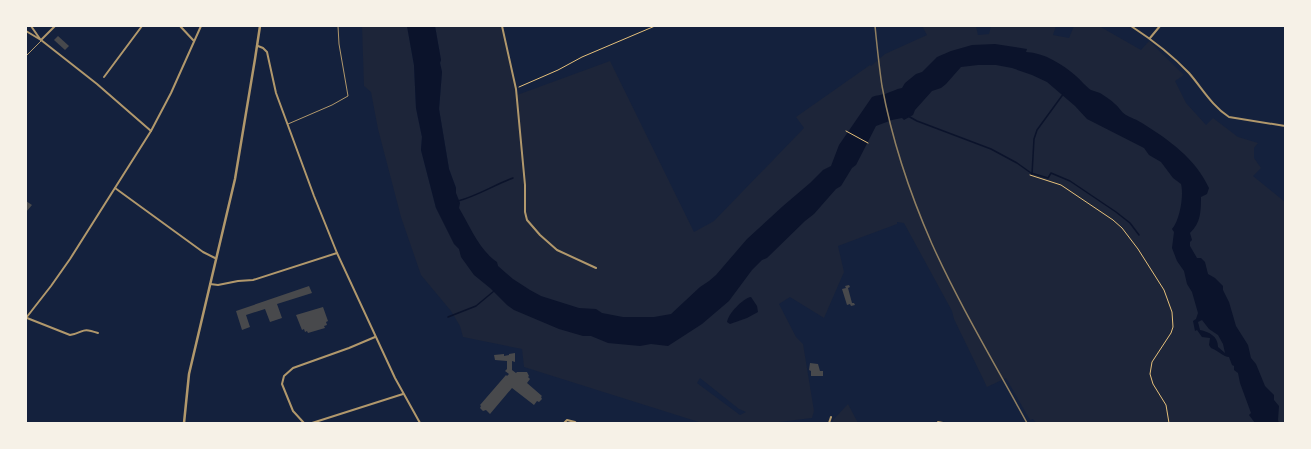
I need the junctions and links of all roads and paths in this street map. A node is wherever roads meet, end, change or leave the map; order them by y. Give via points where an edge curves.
1 (31, 26) edge
2 (55, 26) edge
3 (142, 26) edge
4 (180, 26) edge
5 (201, 26) edge
6 (260, 26) edge
7 (338, 26) edge
8 (502, 26) edge
9 (655, 26) edge
10 (1131, 26) edge
11 (1160, 26) edge
12 (26, 31) edge
13 (1150, 38) junction
14 (41, 40) junction
15 (194, 41) junction
16 (258, 46) junction
17 (26, 56) edge
18 (104, 77) dead end
19 (516, 88) junction
20 (288, 124) junction
21 (1285, 126) edge
22 (151, 131) junction
23 (846, 131) dead end
24 (868, 143) dead end
25 (1030, 175) dead end
26 (115, 188) junction
27 (337, 253) junction
28 (215, 258) junction
29 (596, 268) dead end
30 (210, 284) junction
31 (26, 318) edge
32 (98, 333) dead end
33 (375, 337) junction
34 (403, 394) junction
35 (831, 416) dead end
36 (938, 422) dead end
37 (184, 423) edge
38 (304, 423) edge
39 (312, 423) edge
40 (420, 423) edge
41 (564, 423) edge
42 (576, 423) edge
43 (829, 423) edge
44 (943, 423) edge
45 (1169, 423) edge

1 - 14 street
2 - 14 street
3 - 18 street
4 - 15 street
5 - 15 street
6 - 16 street
7 - 20 lane via 348,96
8 - 19 street
9 - 19 path
10 - 13 street
11 - 13 street
12 - 14 street
13 - 21 street via 1188,72 1207,97 1229,117
14 - 17 lane
14 - 22 street via 98,84
15 - 22 street
16 - 20 street via 267,52 276,93
16 - 28 street via 235,179
19 - 29 street via 525,212 528,220 557,250
20 - 27 street
22 - 26 street
23 - 24 path
25 - 45 path via 1061,185 1122,228 1164,290 1172,312 1173,327 1152,362 1150,374 1167,408
26 - 28 street
26 - 31 street via 62,270
27 - 30 street via 253,280
27 - 33 street
28 - 30 street
30 - 37 street via 188,374
31 - 32 street via 70,335 83,330
33 - 34 street
33 - 38 street via 293,368 286,374 282,381 284,389 293,411
34 - 39 street
34 - 40 street
35 - 43 street
36 - 44 street
41 - 42 street via 567,420

